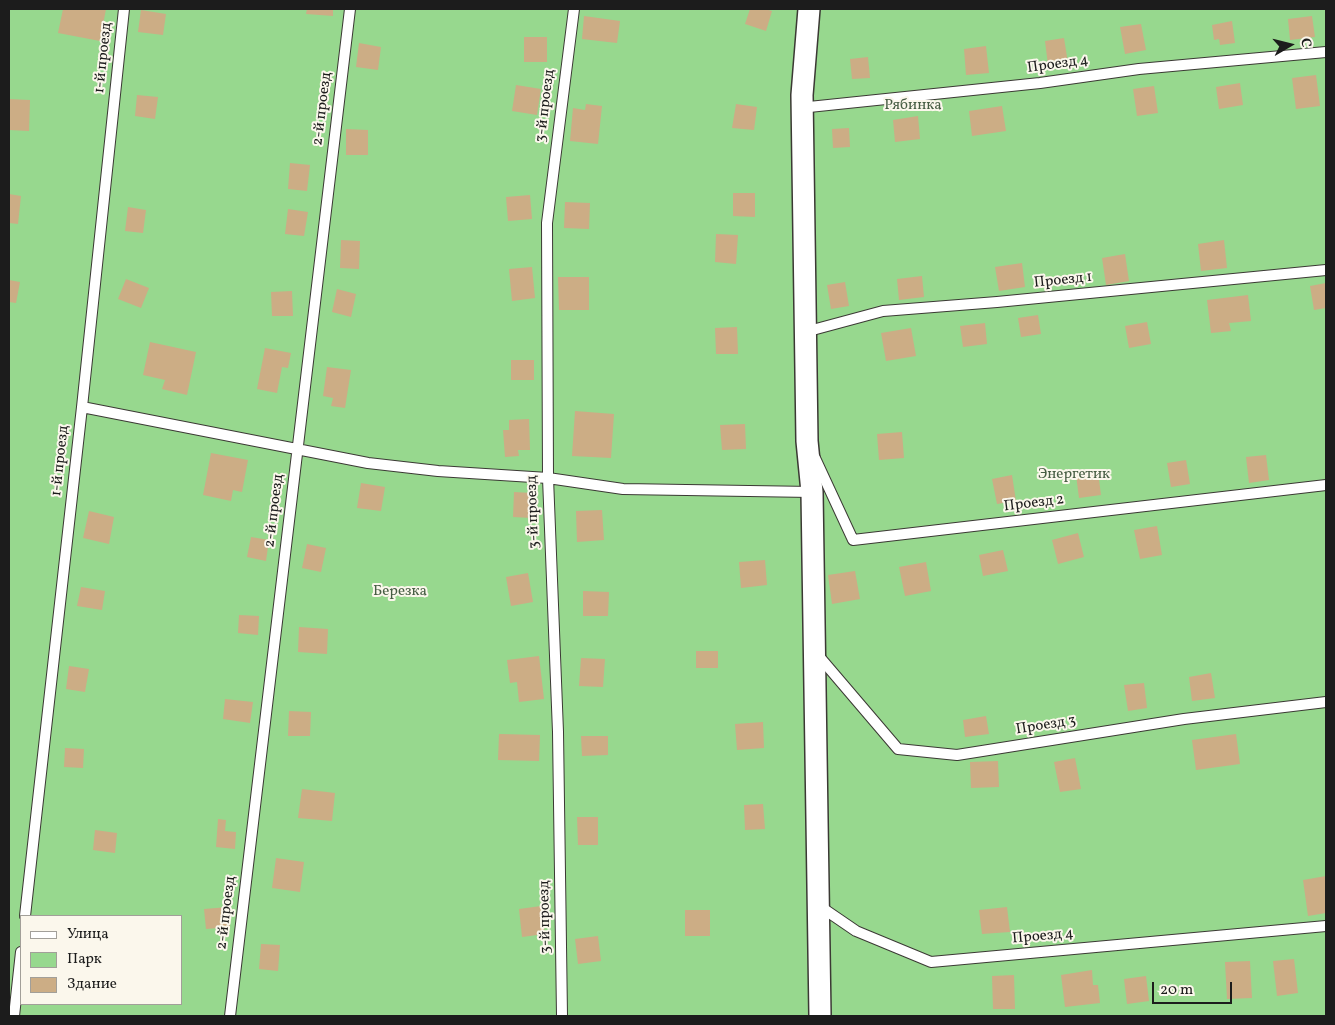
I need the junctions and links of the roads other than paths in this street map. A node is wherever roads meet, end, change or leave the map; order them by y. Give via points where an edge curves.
1 (124, 9) edge
2 (350, 9) edge
3 (574, 9) edge
4 (810, 9) edge
5 (1326, 52) edge
6 (802, 94) junction
7 (1326, 270) edge
8 (805, 332) junction
9 (82, 407) junction
10 (807, 441) junction
11 (297, 449) junction
12 (548, 478) junction
13 (1326, 485) edge
14 (812, 492) junction
15 (815, 651) junction
16 (1326, 702) edge
17 (818, 905) junction
18 (25, 915) edge
19 (1326, 926) edge
20 (20, 961) edge
21 (14, 1016) edge
22 (230, 1016) edge
23 (562, 1016) edge
24 (820, 1016) edge

1 - 9 lane, 1-й проезд
2 - 11 lane, 2-й проезд
3 - 12 lane, 3-й проезд via 546,223
4 - 6 street
5 - 6 lane, Проезд 4 via 1139,69 1040,83 809,107
6 - 8 street
7 - 8 lane, Проезд 1 via 883,311
8 - 10 street
9 - 11 lane
9 - 18 lane, 1-й проезд
10 - 13 lane, Проезд 2 via 853,540
10 - 14 street
11 - 12 lane via 368,462
11 - 22 lane, 2-й проезд
12 - 14 lane via 623,489
12 - 23 lane, 3-й проезд via 558,732
14 - 15 street
15 - 16 lane, Проезд 3 via 898,749 957,755 1184,719
15 - 17 street
17 - 19 lane, Проезд 4 via 856,931 931,962
17 - 24 street
20 - 21 lane

